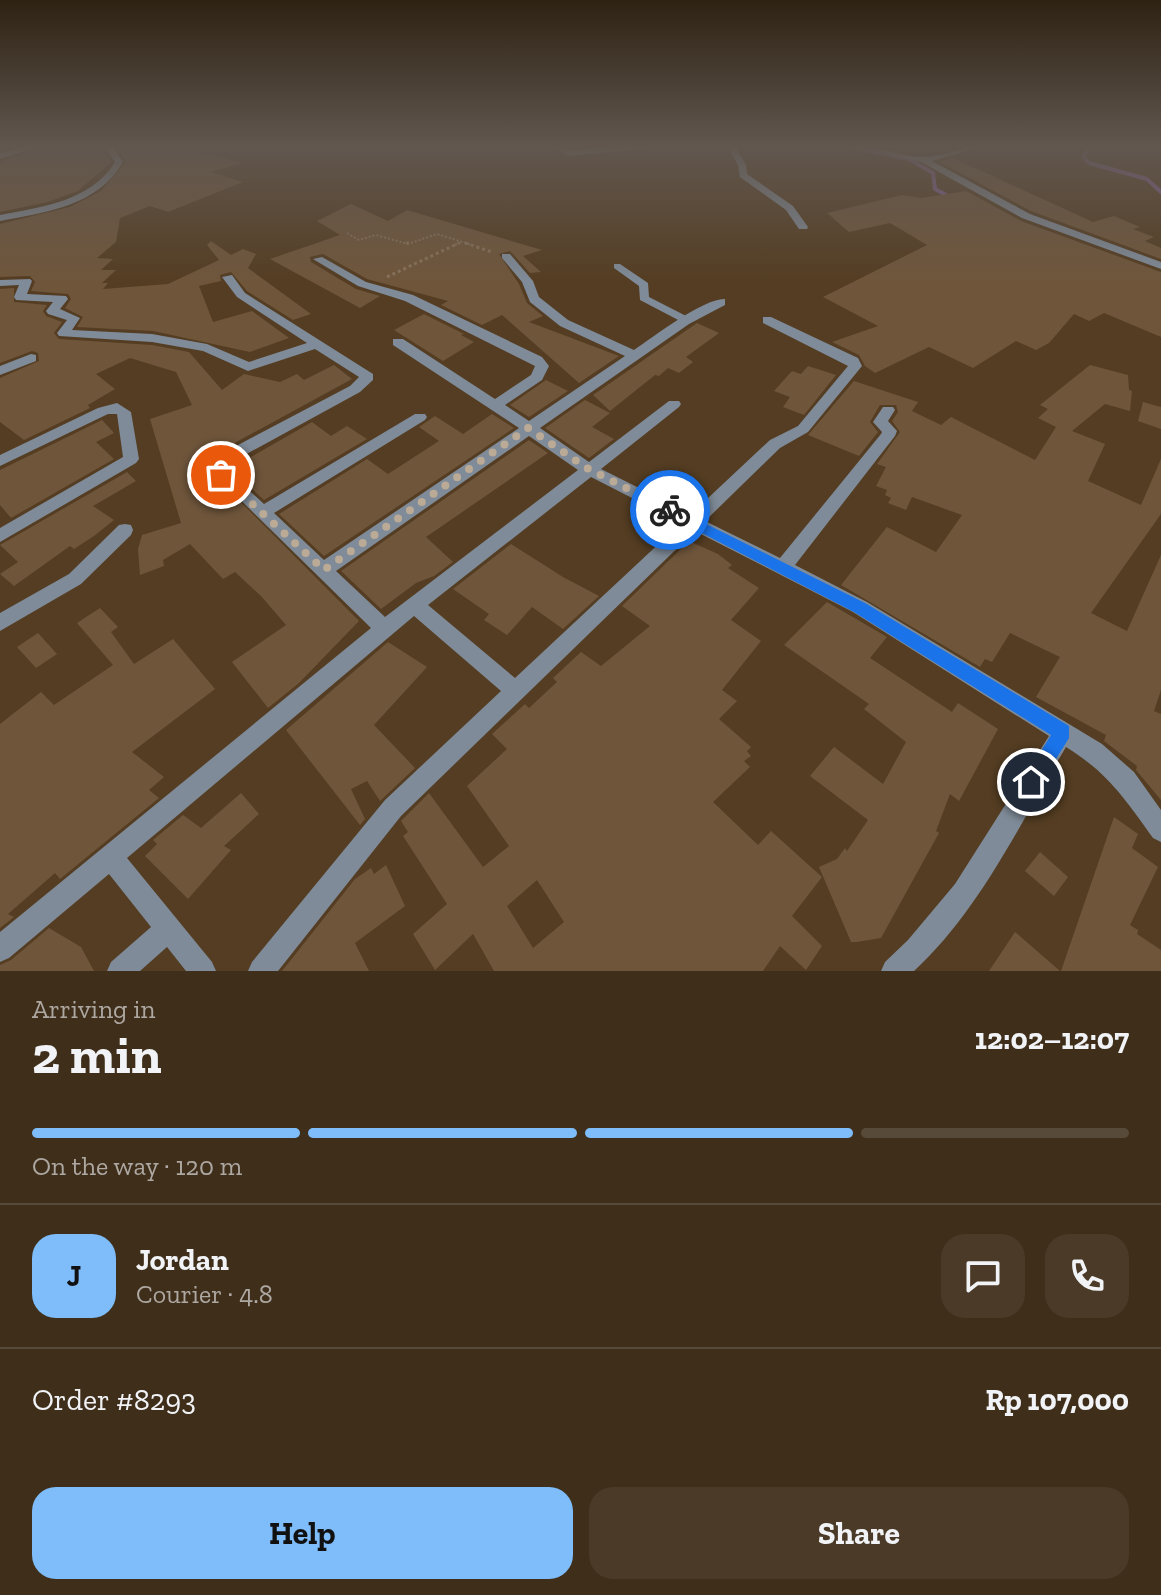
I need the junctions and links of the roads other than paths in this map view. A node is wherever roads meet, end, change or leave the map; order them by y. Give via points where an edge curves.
1 (84, 191) edge
2 (766, 191) edge
3 (981, 191) edge
4 (0, 218) edge
5 (803, 227) dead end
6 (506, 256) road end
7 (318, 259) dead end
8 (617, 266) dead end
9 (1161, 266) edge
10 (228, 277) dead end
11 (0, 283) edge
12 (721, 302) dead end
13 (686, 320) junction
14 (767, 320) dead end
15 (398, 342) dead end
16 (319, 343) junction
17 (634, 355) junction
18 (31, 358) dead end
19 (0, 371) edge
20 (674, 404) dead end
21 (495, 405) junction
22 (888, 410) dead end
23 (420, 417) dead end
24 (528, 428) junction
25 (0, 461) edge
26 (587, 468) junction
27 (262, 513) junction
28 (692, 522) junction
29 (125, 530) dead end
30 (0, 536) edge
31 (784, 566) junction
32 (324, 570) junction
33 (416, 606) junction
34 (0, 623) edge
35 (385, 629) junction
36 (516, 691) junction
37 (1063, 732) junction
38 (1161, 830) edge
39 (110, 856) junction
40 (168, 929) junction
41 (0, 949) edge
42 (120, 971) edge
43 (203, 971) edge
44 (261, 971) edge
45 (894, 971) edge

1 - 4 street
2 - 5 street via 790,208
3 - 9 street via 1026,216
6 - 17 street via 534,299 554,315
7 - 21 street via 366,286 409,298 537,360 542,366 537,377
8 - 13 lane via 644,285 644,298
10 - 16 street via 241,295
11 - 16 street via 26,281 20,297 62,299 52,311 74,318 63,333 152,338 220,353 243,366
12 - 13 street
13 - 17 street
14 - 28 street via 855,366 803,429 775,444
15 - 21 street
16 - 27 street via 369,378 218,466
17 - 24 street
18 - 19 street
20 - 26 street
21 - 24 street
22 - 31 street via 880,422 888,436
23 - 27 street
24 - 26 street
24 - 32 street
25 - 30 street via 103,411 117,407 124,412 131,459
26 - 28 street
26 - 33 street
27 - 32 street
28 - 31 street
28 - 36 street
29 - 34 street via 75,579
31 - 37 street
32 - 35 street
33 - 35 street
33 - 36 street
35 - 39 street
36 - 44 street via 393,808
37 - 38 street via 1126,780
37 - 45 street via 953,905
39 - 40 street
39 - 41 street
40 - 42 street
40 - 43 street

